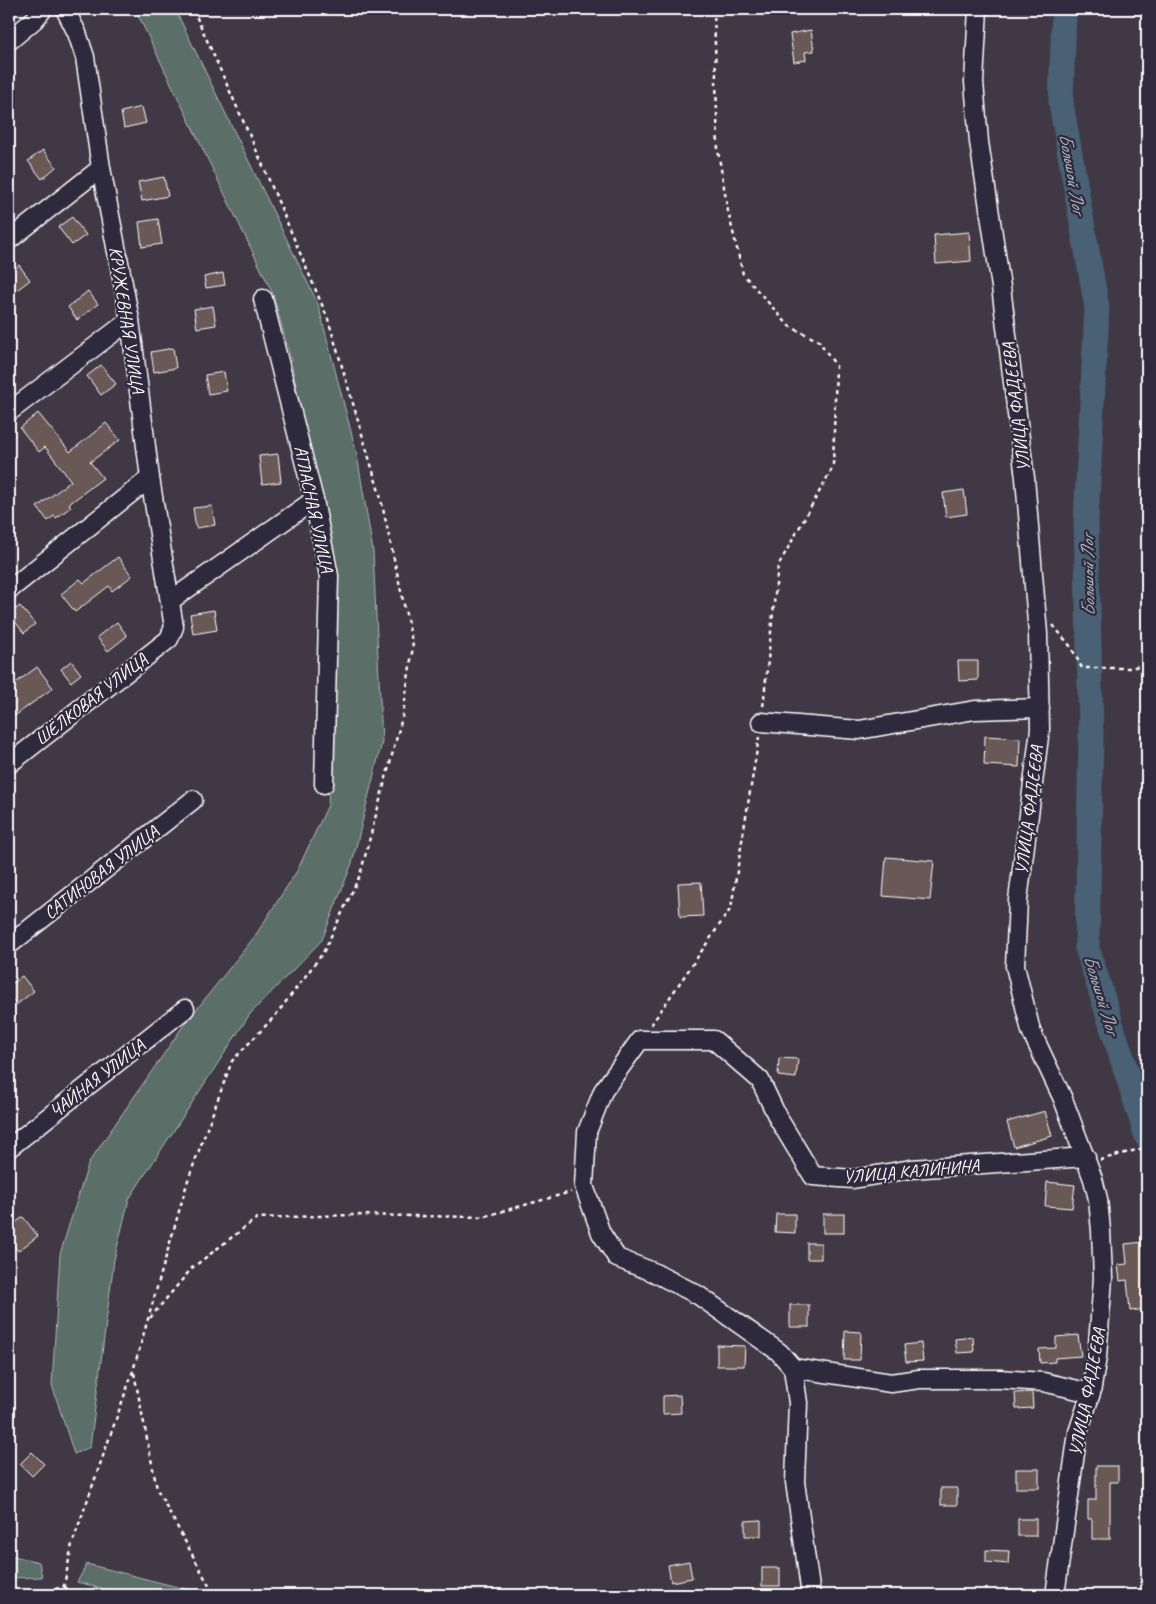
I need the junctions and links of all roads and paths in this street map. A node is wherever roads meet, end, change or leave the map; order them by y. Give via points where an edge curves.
1 (43, 9) edge
2 (65, 9) edge
3 (192, 9) edge
4 (714, 9) edge
5 (978, 9) edge
6 (9, 41) edge
7 (101, 168) junction
8 (9, 240) edge
9 (263, 298) dead end
10 (130, 320) junction
11 (9, 412) edge
12 (150, 478) junction
13 (314, 500) junction
14 (9, 590) edge
15 (170, 601) junction
16 (1035, 602) junction
17 (172, 634) joint
18 (1147, 664) edge
19 (1040, 708) junction
20 (761, 722) junction
21 (9, 764) edge
22 (324, 784) dead end
23 (193, 800) dead end
24 (9, 945) edge
25 (185, 1009) dead end
26 (640, 1040) junction
27 (1147, 1147) edge
28 (9, 1148) edge
29 (1087, 1160) junction
30 (584, 1186) junction
31 (148, 1320) junction
32 (793, 1368) junction
33 (134, 1371) junction
34 (1091, 1393) junction
35 (64, 1586) junction
36 (9, 1591) edge
37 (36, 1595) edge
38 (40, 1595) edge
39 (76, 1595) edge
40 (214, 1595) edge
41 (811, 1595) edge
42 (1055, 1595) edge

1 - 6 street
2 - 7 street, КРУЖЕВНАЯ УЛИЦА via 85,57
3 - 31 path via 328,319 380,494 413,646 403,714 360,875 324,953 275,1016 232,1061 188,1180
4 - 20 path via 718,151 743,274 789,326 818,341 836,366 833,467 778,566
5 - 16 street, УЛИЦА ФАДЕЕВА via 974,82 979,142 1001,287
7 - 8 street
7 - 10 street, КРУЖЕВНАЯ УЛИЦА
9 - 13 street, АТЛАСНАЯ УЛИЦА
10 - 11 street
10 - 12 street, КРУЖЕВНАЯ УЛИЦА
12 - 14 street
12 - 15 street, КРУЖЕВНАЯ УЛИЦА
13 - 15 street
13 - 22 street, АТЛАСНАЯ УЛИЦА via 329,576
15 - 17 street, КРУЖЕВНАЯ УЛИЦА
16 - 18 path via 1071,647 1082,668 1131,668
16 - 19 street, УЛИЦА ФАДЕЕВА
17 - 21 street, ШЁЛКОВАЯ УЛИЦА
19 - 20 street via 976,710 859,730
19 - 29 street, УЛИЦА ФАДЕЕВА via 1018,900 1015,966 1031,1031
20 - 26 path via 730,908
23 - 24 street, САТИНОВАЯ УЛИЦА
25 - 28 street, ЧАЙНАЯ УЛИЦА
26 - 29 street, УЛИЦА КАЛИНИНА via 714,1040 760,1080 778,1118 813,1176 853,1179 911,1169
26 - 30 street via 603,1091 587,1132
27 - 29 path
29 - 34 street, УЛИЦА ФАДЕЕВА via 1098,1199 1103,1278
30 - 31 path via 563,1195 482,1217 352,1215 257,1218 192,1268
30 - 32 street via 601,1233 617,1258 698,1295 779,1352
31 - 33 path
32 - 34 street via 891,1383 1000,1379 1042,1382
32 - 41 street via 798,1403 795,1482
33 - 35 path via 72,1544
33 - 40 path via 157,1490
34 - 42 street, УЛИЦА ФАДЕЕВА via 1078,1432
35 - 38 path
35 - 39 path
36 - 37 path

